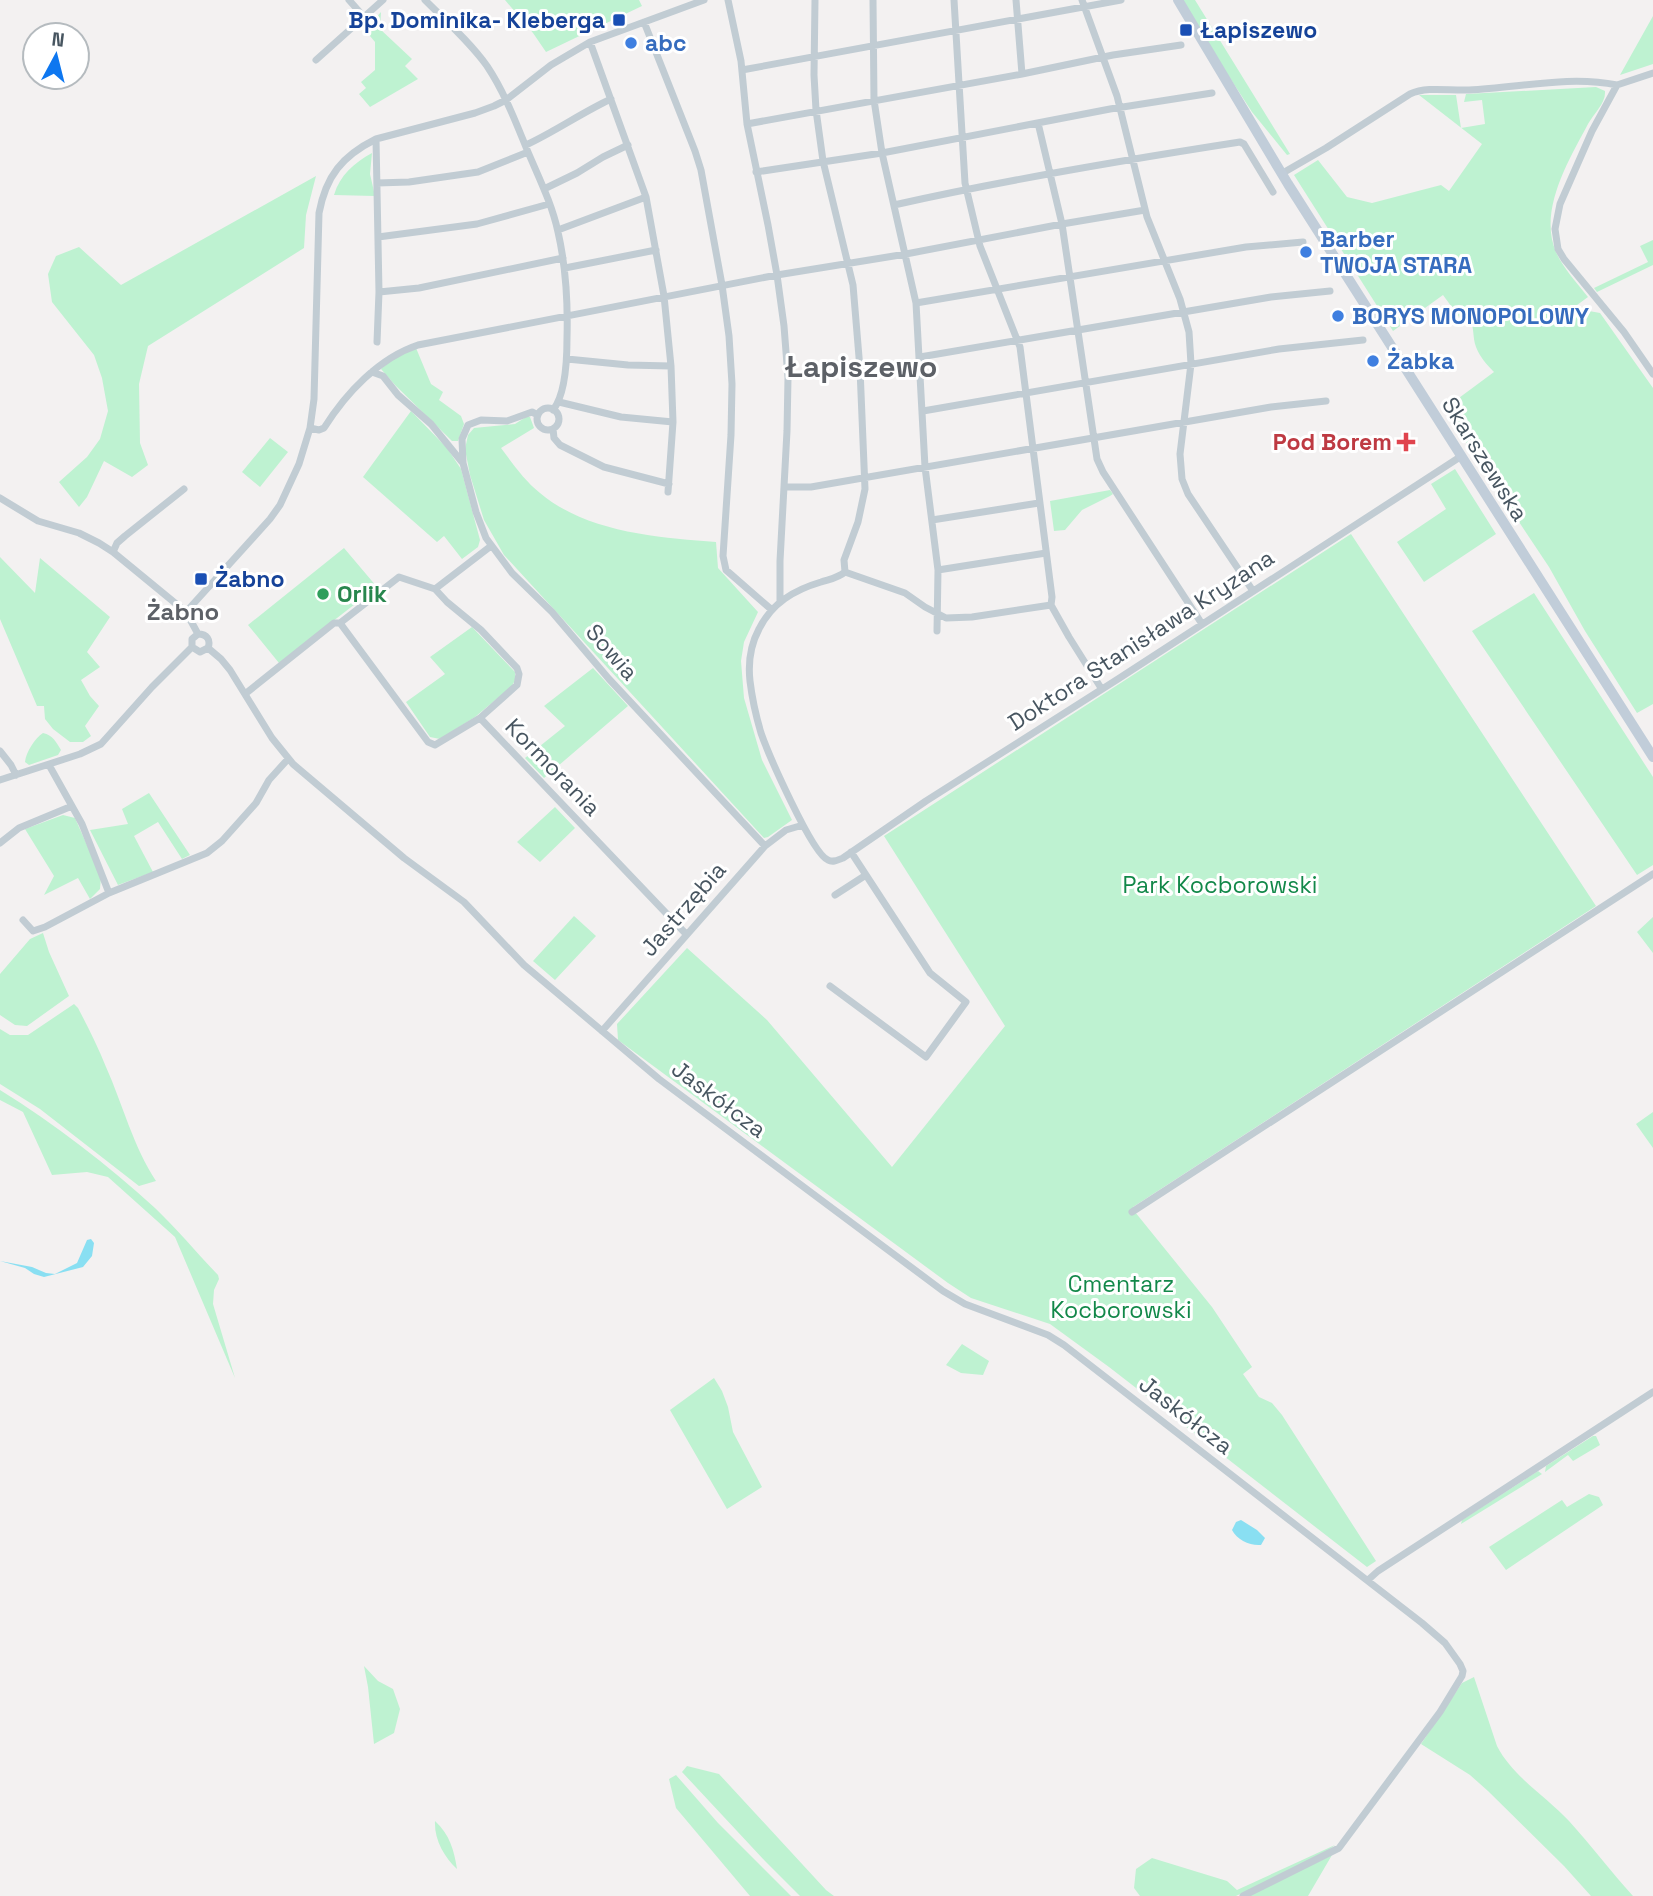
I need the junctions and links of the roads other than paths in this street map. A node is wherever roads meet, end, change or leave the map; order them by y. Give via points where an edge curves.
1 (349, 0) edge
2 (383, 0) edge
3 (425, 0) edge
4 (704, 0) edge
5 (728, 0) edge
6 (815, 0) edge
7 (873, 0) edge
8 (954, 0) edge
9 (1016, 0) edge
10 (1121, 0) edge
11 (1178, 0) edge
12 (1082, 4) edge
13 (364, 17) junction
14 (1018, 19) junction
15 (644, 22) junction
16 (955, 31) junction
17 (590, 42) junction
18 (1181, 45) dead end
19 (873, 46) junction
20 (815, 57) junction
21 (1103, 58) junction
22 (316, 60) dead end
23 (742, 70) junction
24 (1653, 73) edge
25 (1022, 74) junction
26 (958, 84) junction
27 (1617, 85) junction
28 (1212, 93) dead end
29 (611, 99) junction
30 (506, 100) junction
31 (874, 100) junction
32 (1120, 107) junction
33 (816, 110) junction
34 (1038, 123) junction
35 (747, 124) junction
36 (961, 136) junction
37 (376, 139) junction
38 (628, 145) junction
39 (527, 149) junction
40 (881, 153) junction
41 (1132, 158) junction
42 (823, 161) junction
43 (756, 172) junction
44 (1051, 174) junction
45 (1281, 174) junction
46 (377, 183) junction
47 (544, 189) junction
48 (966, 189) junction
49 (1273, 192) dead end
50 (646, 197) junction
51 (549, 204) junction
52 (894, 205) junction
53 (1145, 210) junction
54 (1062, 224) junction
55 (558, 230) junction
56 (378, 237) junction
57 (978, 240) junction
58 (1303, 242) dead end
59 (656, 250) junction
60 (906, 254) junction
61 (563, 258) junction
62 (1164, 261) junction
63 (848, 262) junction
64 (565, 268) junction
65 (777, 275) junction
66 (1070, 277) junction
67 (722, 285) junction
68 (997, 290) junction
69 (1330, 291) dead end
70 (379, 292) junction
71 (664, 296) junction
72 (916, 303) junction
73 (1184, 311) junction
74 (568, 315) junction
75 (1078, 329) junction
76 (1018, 340) junction
77 (1363, 340) dead end
78 (377, 342) dead end
79 (920, 357) junction
80 (567, 359) junction
81 (1191, 364) junction
82 (671, 366) junction
83 (372, 372) junction
84 (1653, 374) edge
85 (1085, 383) junction
86 (1026, 393) junction
87 (1326, 401) dead end
88 (559, 402) junction
89 (553, 410) junction
90 (923, 411) junction
91 (538, 415) junction
92 (673, 422) junction
93 (1184, 422) junction
94 (310, 428) junction
95 (553, 429) junction
96 (1092, 437) junction
97 (1032, 449) junction
98 (1460, 457) junction
99 (463, 463) junction
100 (925, 467) junction
101 (865, 478) junction
102 (785, 486) junction
103 (184, 489) dead end
104 (0, 498) edge
105 (1039, 503) junction
106 (932, 520) junction
107 (491, 546) junction
108 (113, 552) junction
109 (1046, 553) junction
110 (938, 570) junction
111 (845, 572) junction
112 (435, 589) junction
113 (1253, 591) junction
114 (780, 601) junction
115 (1051, 605) junction
116 (772, 610) junction
117 (186, 612) junction
118 (937, 615) junction
119 (340, 623) junction
120 (1202, 624) junction
121 (937, 631) dead end
122 (198, 634) junction
123 (192, 647) junction
124 (208, 648) junction
125 (1101, 688) junction
126 (245, 694) junction
127 (480, 719) junction
128 (0, 751) edge
129 (1653, 757) edge
130 (288, 759) junction
131 (49, 765) junction
132 (16, 775) junction
133 (0, 780) edge
134 (72, 806) junction
135 (803, 825) junction
136 (0, 843) edge
137 (765, 846) junction
138 (851, 852) junction
139 (1653, 874) edge
140 (866, 875) junction
141 (109, 893) junction
142 (835, 895) dead end
143 (23, 920) dead end
144 (686, 934) junction
145 (830, 986) dead end
146 (602, 1031) junction
147 (1132, 1212) dead end
148 (1653, 1392) edge
149 (1368, 1580) junction
150 (1243, 1896) edge

1 - 13 street
2 - 13 street
3 - 30 street via 477,54
4 - 15 street
5 - 23 street
6 - 20 street
7 - 19 street
8 - 16 street
9 - 14 street
10 - 12 street
11 - 45 main road, Skarszewska
12 - 14 street
12 - 21 street
13 - 22 street
14 - 16 street
14 - 25 street
15 - 17 street
15 - 67 street via 698,160
16 - 19 street
16 - 26 street
17 - 29 street
17 - 30 street
18 - 21 street
19 - 20 street
19 - 31 street
20 - 23 street
20 - 33 street
21 - 25 street
21 - 32 street
23 - 35 street
24 - 27 street
25 - 26 street
26 - 31 street
26 - 36 street
27 - 45 street via 1547,82 1479,90 1418,90
27 - 84 street via 1563,196 1556,239 1564,259
28 - 32 street
29 - 38 street
29 - 39 street
30 - 37 street via 475,113
30 - 39 street
31 - 33 street
31 - 40 street
32 - 34 street
32 - 41 street
33 - 35 street
33 - 42 street
34 - 36 street
34 - 44 street
35 - 43 street
36 - 40 street
36 - 48 street
37 - 46 street
37 - 94 street via 342,162 321,202
38 - 47 street
38 - 50 street
39 - 46 street via 478,172
39 - 47 street
40 - 42 street
40 - 52 street
41 - 44 street
41 - 49 street via 1240,142
41 - 53 street
42 - 43 street
42 - 63 street
43 - 65 street
44 - 48 street
44 - 54 street
45 - 98 main road, Skarszewska
46 - 56 street
47 - 51 street
48 - 52 street
48 - 57 street
50 - 55 street
50 - 59 street
51 - 55 street
51 - 56 street via 477,224
52 - 60 street
53 - 54 street
53 - 62 street
54 - 57 street
54 - 66 street
55 - 61 street
56 - 70 street
57 - 60 street
57 - 68 street
58 - 62 street
59 - 64 street
59 - 71 street
60 - 63 street
60 - 72 street
61 - 64 street
61 - 70 street
62 - 66 street
62 - 73 street
63 - 65 street
63 - 101 street via 858,330
64 - 74 street
65 - 67 street
65 - 102 street via 788,378
66 - 68 street
66 - 75 street
67 - 71 street
67 - 116 street via 732,384 723,556 726,570
68 - 72 street
68 - 76 street
69 - 73 street
70 - 78 street
71 - 74 street
71 - 82 street
72 - 79 street
73 - 75 street
73 - 81 street
74 - 80 street
74 - 83 street via 404,349
75 - 76 street
75 - 85 street
76 - 79 street
76 - 86 street
77 - 81 street
79 - 90 street
80 - 82 street
80 - 88 street
81 - 85 street
81 - 93 street
82 - 92 street
83 - 94 street via 324,428
83 - 99 street, Sowia via 383,376 431,424
85 - 86 street
85 - 96 street
86 - 90 street
86 - 97 street
87 - 93 street
88 - 89 street
88 - 92 street via 621,417
89 - 91 street via 546,408
89 - 95 street via 559,419
90 - 100 street
91 - 95 street via 541,427
91 - 99 street, Sowia via 532,412 507,421 481,420 468,425 462,439
92 - 95 street via 669,488 604,467 560,445
93 - 96 street
93 - 113 street via 1180,454 1188,494
94 - 117 street via 280,505
96 - 97 street
96 - 120 street via 1099,466
97 - 100 street
97 - 105 street
98 - 113 street, Doktora Stanisława Kryzana
98 - 129 main road, Skarszewska
99 - 107 street, Sowia
100 - 101 street
100 - 106 street
101 - 102 street via 811,487
101 - 111 street
102 - 114 street
103 - 108 street via 117,543
104 - 108 street via 38,521 79,533
105 - 106 street
105 - 109 street
106 - 110 street
107 - 112 street
107 - 137 street, Sowia
108 - 117 street
109 - 110 street
109 - 115 street
110 - 118 street
111 - 114 street
111 - 118 street via 905,593
112 - 119 street via 399,577
112 - 127 street, Kormorania via 517,668 517,685
113 - 120 street, Doktora Stanisława Kryzana
114 - 116 street
115 - 118 street via 958,619
115 - 125 street
116 - 135 street via 752,649 750,680 765,744
117 - 122 street
118 - 121 street
119 - 126 street via 334,623
119 - 127 street via 428,742 435,745
120 - 125 street, Doktora Stanisława Kryzana
122 - 123 street
122 - 124 street via 208,638
123 - 124 street via 200,652
123 - 131 street via 101,744
124 - 126 street, Jaskółcza
125 - 138 street, Doktora Stanisława Kryzana
126 - 130 street, Jaskółcza
127 - 144 street, Kormorania
128 - 132 street
130 - 141 street via 256,803 207,853
130 - 146 street, Jaskółcza via 363,825 464,902 524,965
131 - 132 street
131 - 134 street
132 - 133 street
134 - 136 street via 19,828
134 - 141 street
135 - 137 street, Jastrzębia via 786,830
135 - 138 street, Doktora Stanisława Kryzana via 828,860
137 - 144 street, Jastrzębia
138 - 140 street
139 - 147 street
140 - 142 street
140 - 145 street via 930,973 966,1002 926,1057
141 - 143 street via 33,931
144 - 146 street, Jastrzębia
146 - 149 street, Jaskółcza via 659,1079 943,1291 1064,1345
148 - 149 street
149 - 150 street, Jaskółcza via 1445,1643 1460,1664 1462,1676 1339,1848

